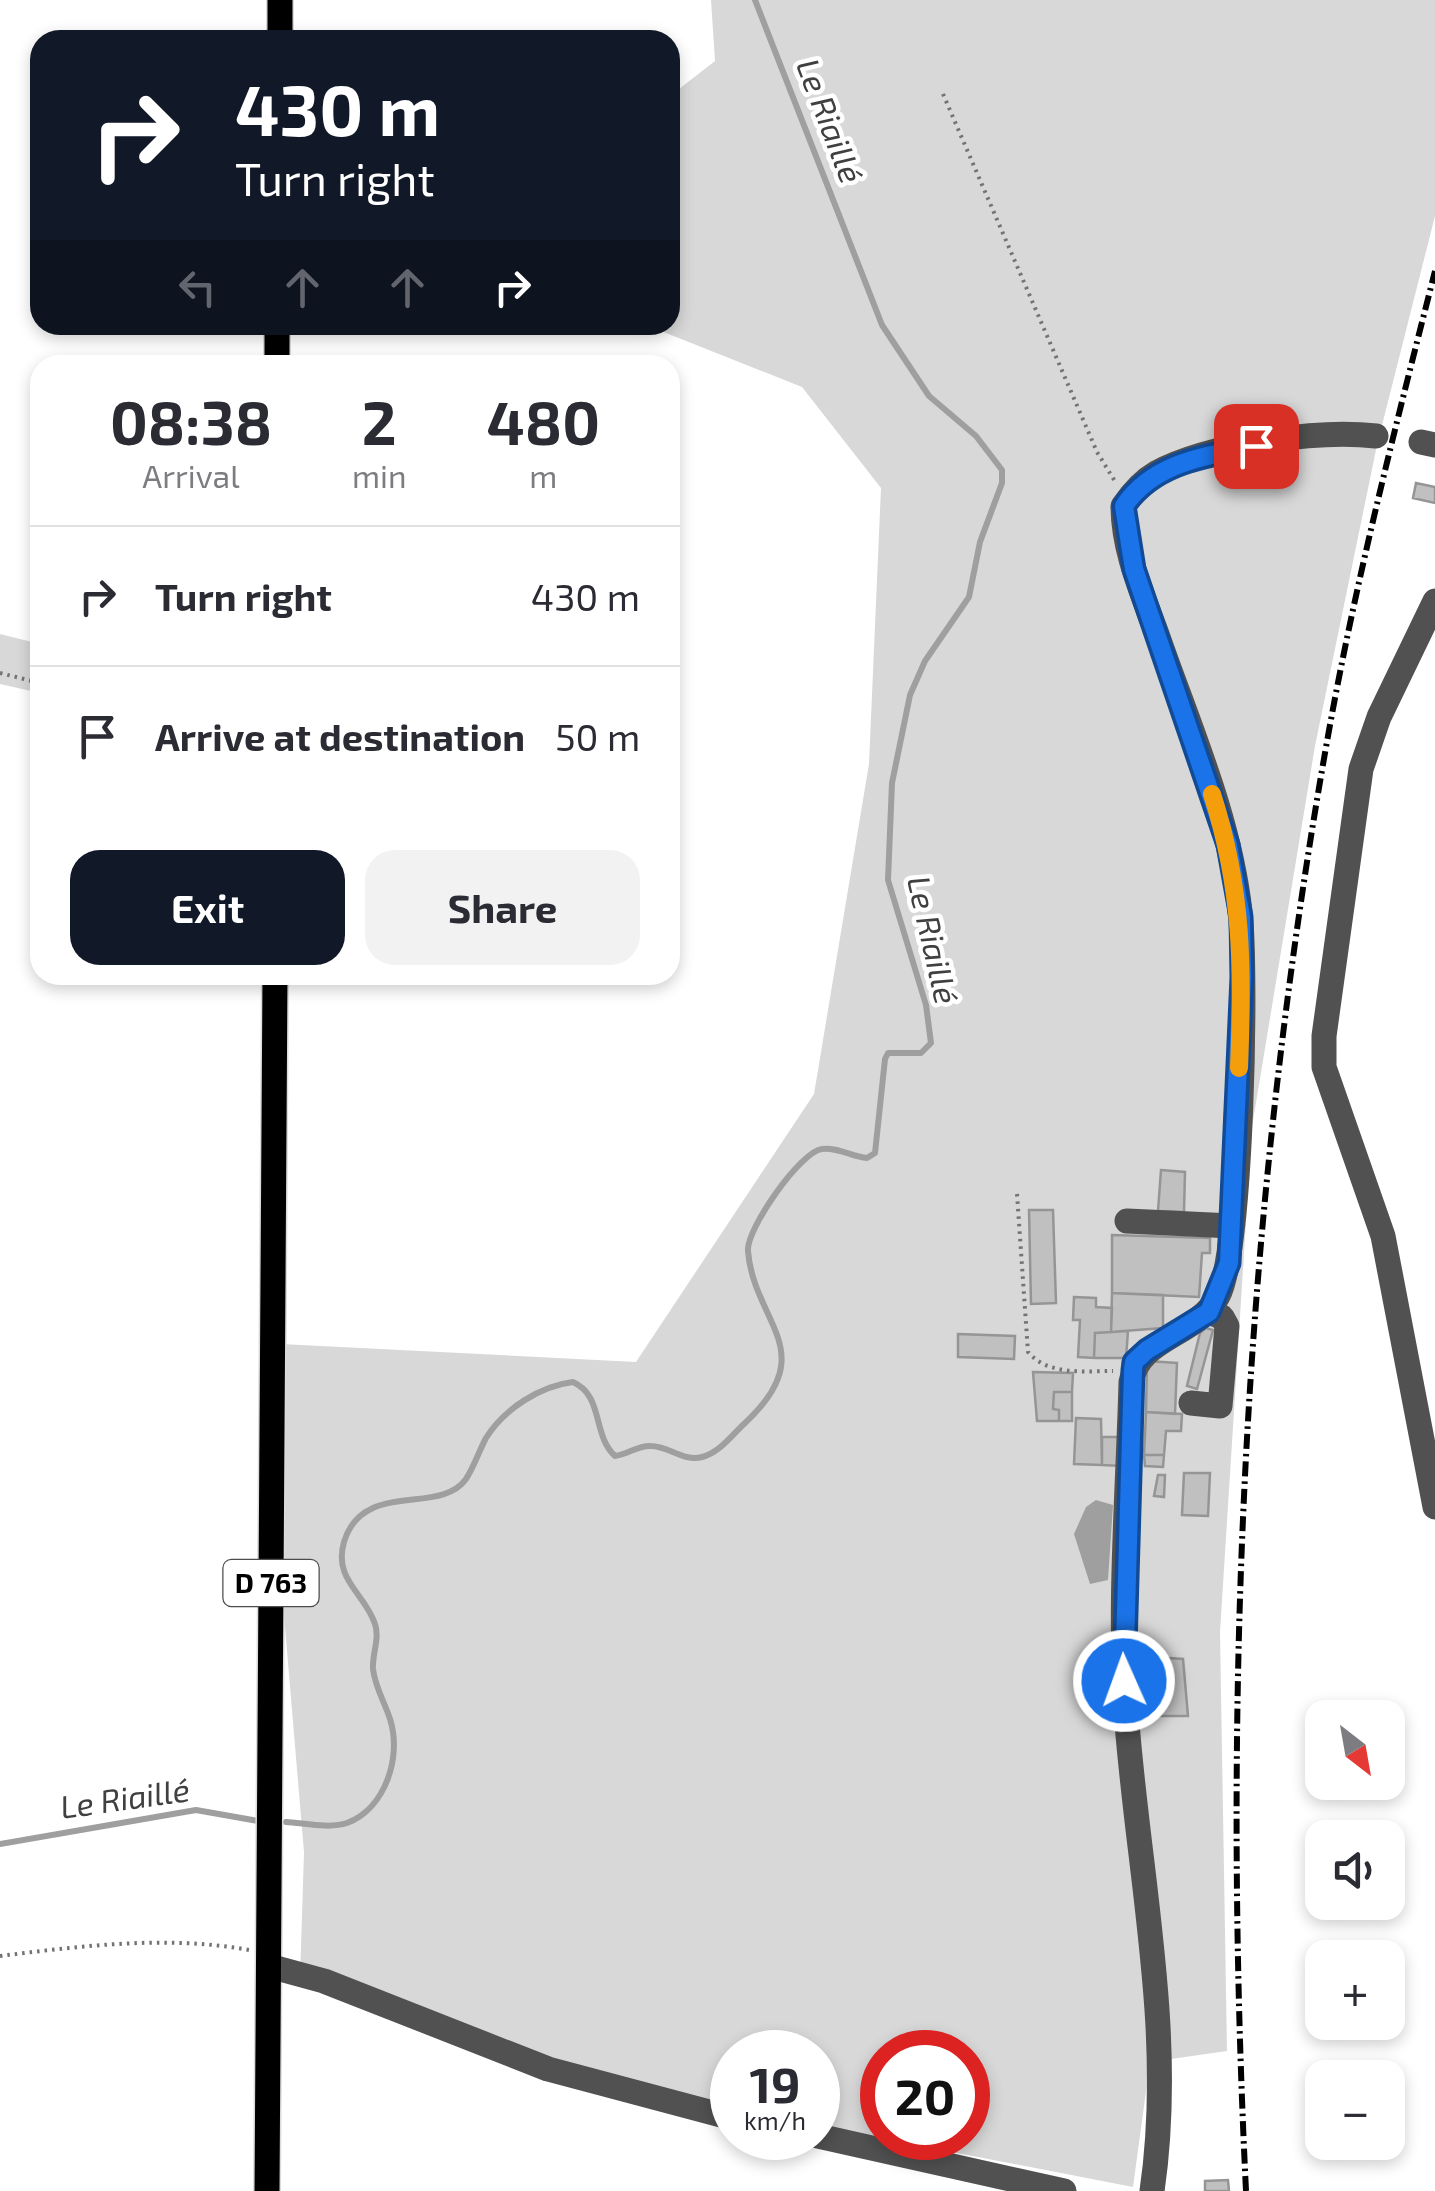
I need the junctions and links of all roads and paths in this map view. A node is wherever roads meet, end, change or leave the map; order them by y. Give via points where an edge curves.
1 (280, 0) edge
2 (280, 30) edge
3 (943, 94) dead end
4 (1376, 436) dead end
5 (1130, 498) junction
6 (1435, 601) edge
7 (0, 673) edge
8 (30, 680) edge
9 (275, 985) edge
10 (1017, 1194) dead end
11 (1127, 1221) dead end
12 (1232, 1226) junction
13 (1209, 1312) junction
14 (1133, 1370) junction
15 (1191, 1403) dead end
16 (1435, 1507) edge
17 (0, 1956) edge
18 (268, 1959) junction
19 (710, 2112) edge
20 (840, 2141) edge
21 (267, 2191) edge
22 (1064, 2191) edge
23 (1152, 2191) edge

1 - 2 main road
3 - 5 path via 1097,452
4 - 5 street via 1278,441 1205,457 1152,475
5 - 12 street via 1124,524 1134,569 1235,873 1242,977
6 - 16 street via 1361,769 1324,1067 1382,1236
7 - 8 path
9 - 18 main road, D 763
10 - 14 path via 1028,1352 1052,1368
11 - 12 street
12 - 13 street via 1229,1263
13 - 14 street via 1147,1350
13 - 15 street via 1227,1326 1220,1406
14 - 23 street via 1123,1632 1157,2017
17 - 18 path via 190,1943
18 - 19 street via 548,2069
18 - 21 main road, D 763
20 - 22 street

